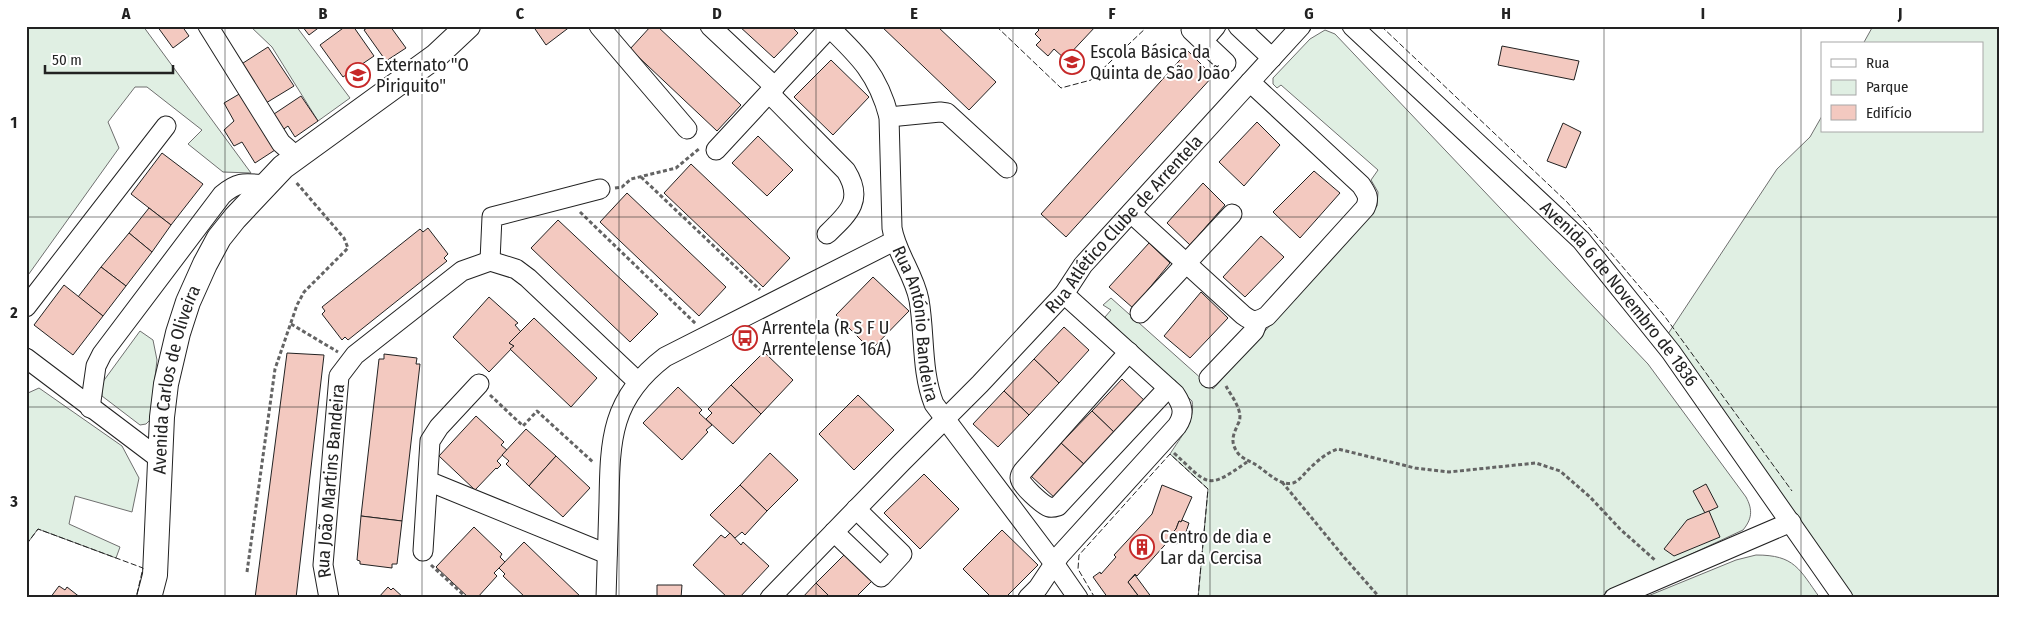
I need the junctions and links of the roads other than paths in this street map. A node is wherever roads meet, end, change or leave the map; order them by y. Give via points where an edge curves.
1 (208, 26) edge
2 (468, 26) edge
3 (599, 26) edge
4 (710, 26) edge
5 (1216, 26) edge
6 (1238, 26) edge
7 (1301, 26) edge
8 (1352, 26) edge
9 (829, 27) edge
10 (1272, 58) junction
11 (1226, 62) dead end
12 (1250, 82) junction
13 (772, 90) junction
14 (889, 117) junction
15 (166, 126) dead end
16 (687, 129) dead end
17 (716, 150) road end
18 (290, 162) junction
19 (1007, 168) dead end
20 (265, 185) junction
21 (600, 189) road end
22 (1131, 213) junction
23 (1232, 214) dead end
24 (828, 234) dead end
25 (894, 241) junction
26 (490, 261) junction
27 (1186, 264) junction
28 (1064, 294) junction
29 (26, 307) edge
30 (1140, 313) dead end
31 (1258, 321) junction
32 (1129, 352) junction
33 (26, 358) edge
34 (1209, 378) dead end
35 (638, 382) junction
36 (478, 384) road end
37 (1168, 388) junction
38 (90, 408) junction
39 (944, 420) junction
40 (161, 460) junction
41 (428, 481) junction
42 (856, 509) junction
43 (1791, 522) junction
44 (834, 532) junction
45 (423, 551) road end
46 (607, 554) junction
47 (1053, 562) junction
48 (149, 598) edge
49 (328, 598) edge
50 (606, 598) edge
51 (770, 598) edge
52 (1028, 598) edge
53 (1078, 598) edge
54 (1614, 598) edge
55 (1843, 598) edge

1 - 18 street
2 - 18 main road, Avenida Carlos de Oliveira via 436,56
3 - 16 street
4 - 13 street
5 - 11 street via 1197,35
6 - 10 street
7 - 10 street, Rua Atlético Clube de Arrentela
8 - 43 street, Avenida 6 de Novembro de 1836 via 1581,240 1671,352
9 - 13 street
9 - 14 street, Rua António Bandeira via 873,75
10 - 12 street, Rua Atlético Clube de Arrentela
12 - 22 street, Rua Atlético Clube de Arrentela
12 - 31 street via 1362,185 1369,201 1267,316
13 - 17 street
13 - 24 street via 852,181 855,192 853,204 848,214
14 - 19 street via 947,113
14 - 25 street, Rua António Bandeira
15 - 29 street
18 - 20 main road, Avenida Carlos de Oliveira
20 - 38 street, Avenida Carlos de Oliveira via 242,183 222,195 102,354 96,366
20 - 40 main road, Avenida Carlos de Oliveira via 219,238 188,302 166,384
21 - 26 street via 492,217
22 - 27 street
22 - 28 street, Rua Atlético Clube de Arrentela via 1083,265
23 - 27 street
25 - 35 street via 665,357
25 - 39 street, Rua António Bandeira via 919,300 928,389
26 - 35 street via 516,269 528,278
26 - 49 street, Rua João Martins Bandeira via 462,271 355,355 339,376 323,564
27 - 30 street
27 - 31 street via 1243,315
28 - 32 street
28 - 39 street, Rua Atlético Clube de Arrentela
31 - 34 street via 1254,331
32 - 37 street
32 - 37 street via 1020,475 1024,486 1044,505 1058,506
33 - 38 street
35 - 46 street via 622,407 614,429 610,454
36 - 41 street via 433,433
37 - 47 street via 1180,401 1184,411 1182,420
38 - 40 street
39 - 42 street, Rua Atlético Clube de Arrentela
39 - 47 street, Rua António Bandeira
40 - 48 main road, Avenida Carlos de Oliveira via 155,575
41 - 45 street
41 - 46 street
42 - 44 street, Rua Atlético Clube de Arrentela
42 - 44 street via 902,554 886,571 881,576
43 - 54 street
43 - 55 street, Avenida 6 de Novembro de 1836
44 - 51 street, Rua Atlético Clube de Arrentela
46 - 50 street
47 - 52 street via 1038,588
47 - 53 street, Rua António Bandeira

